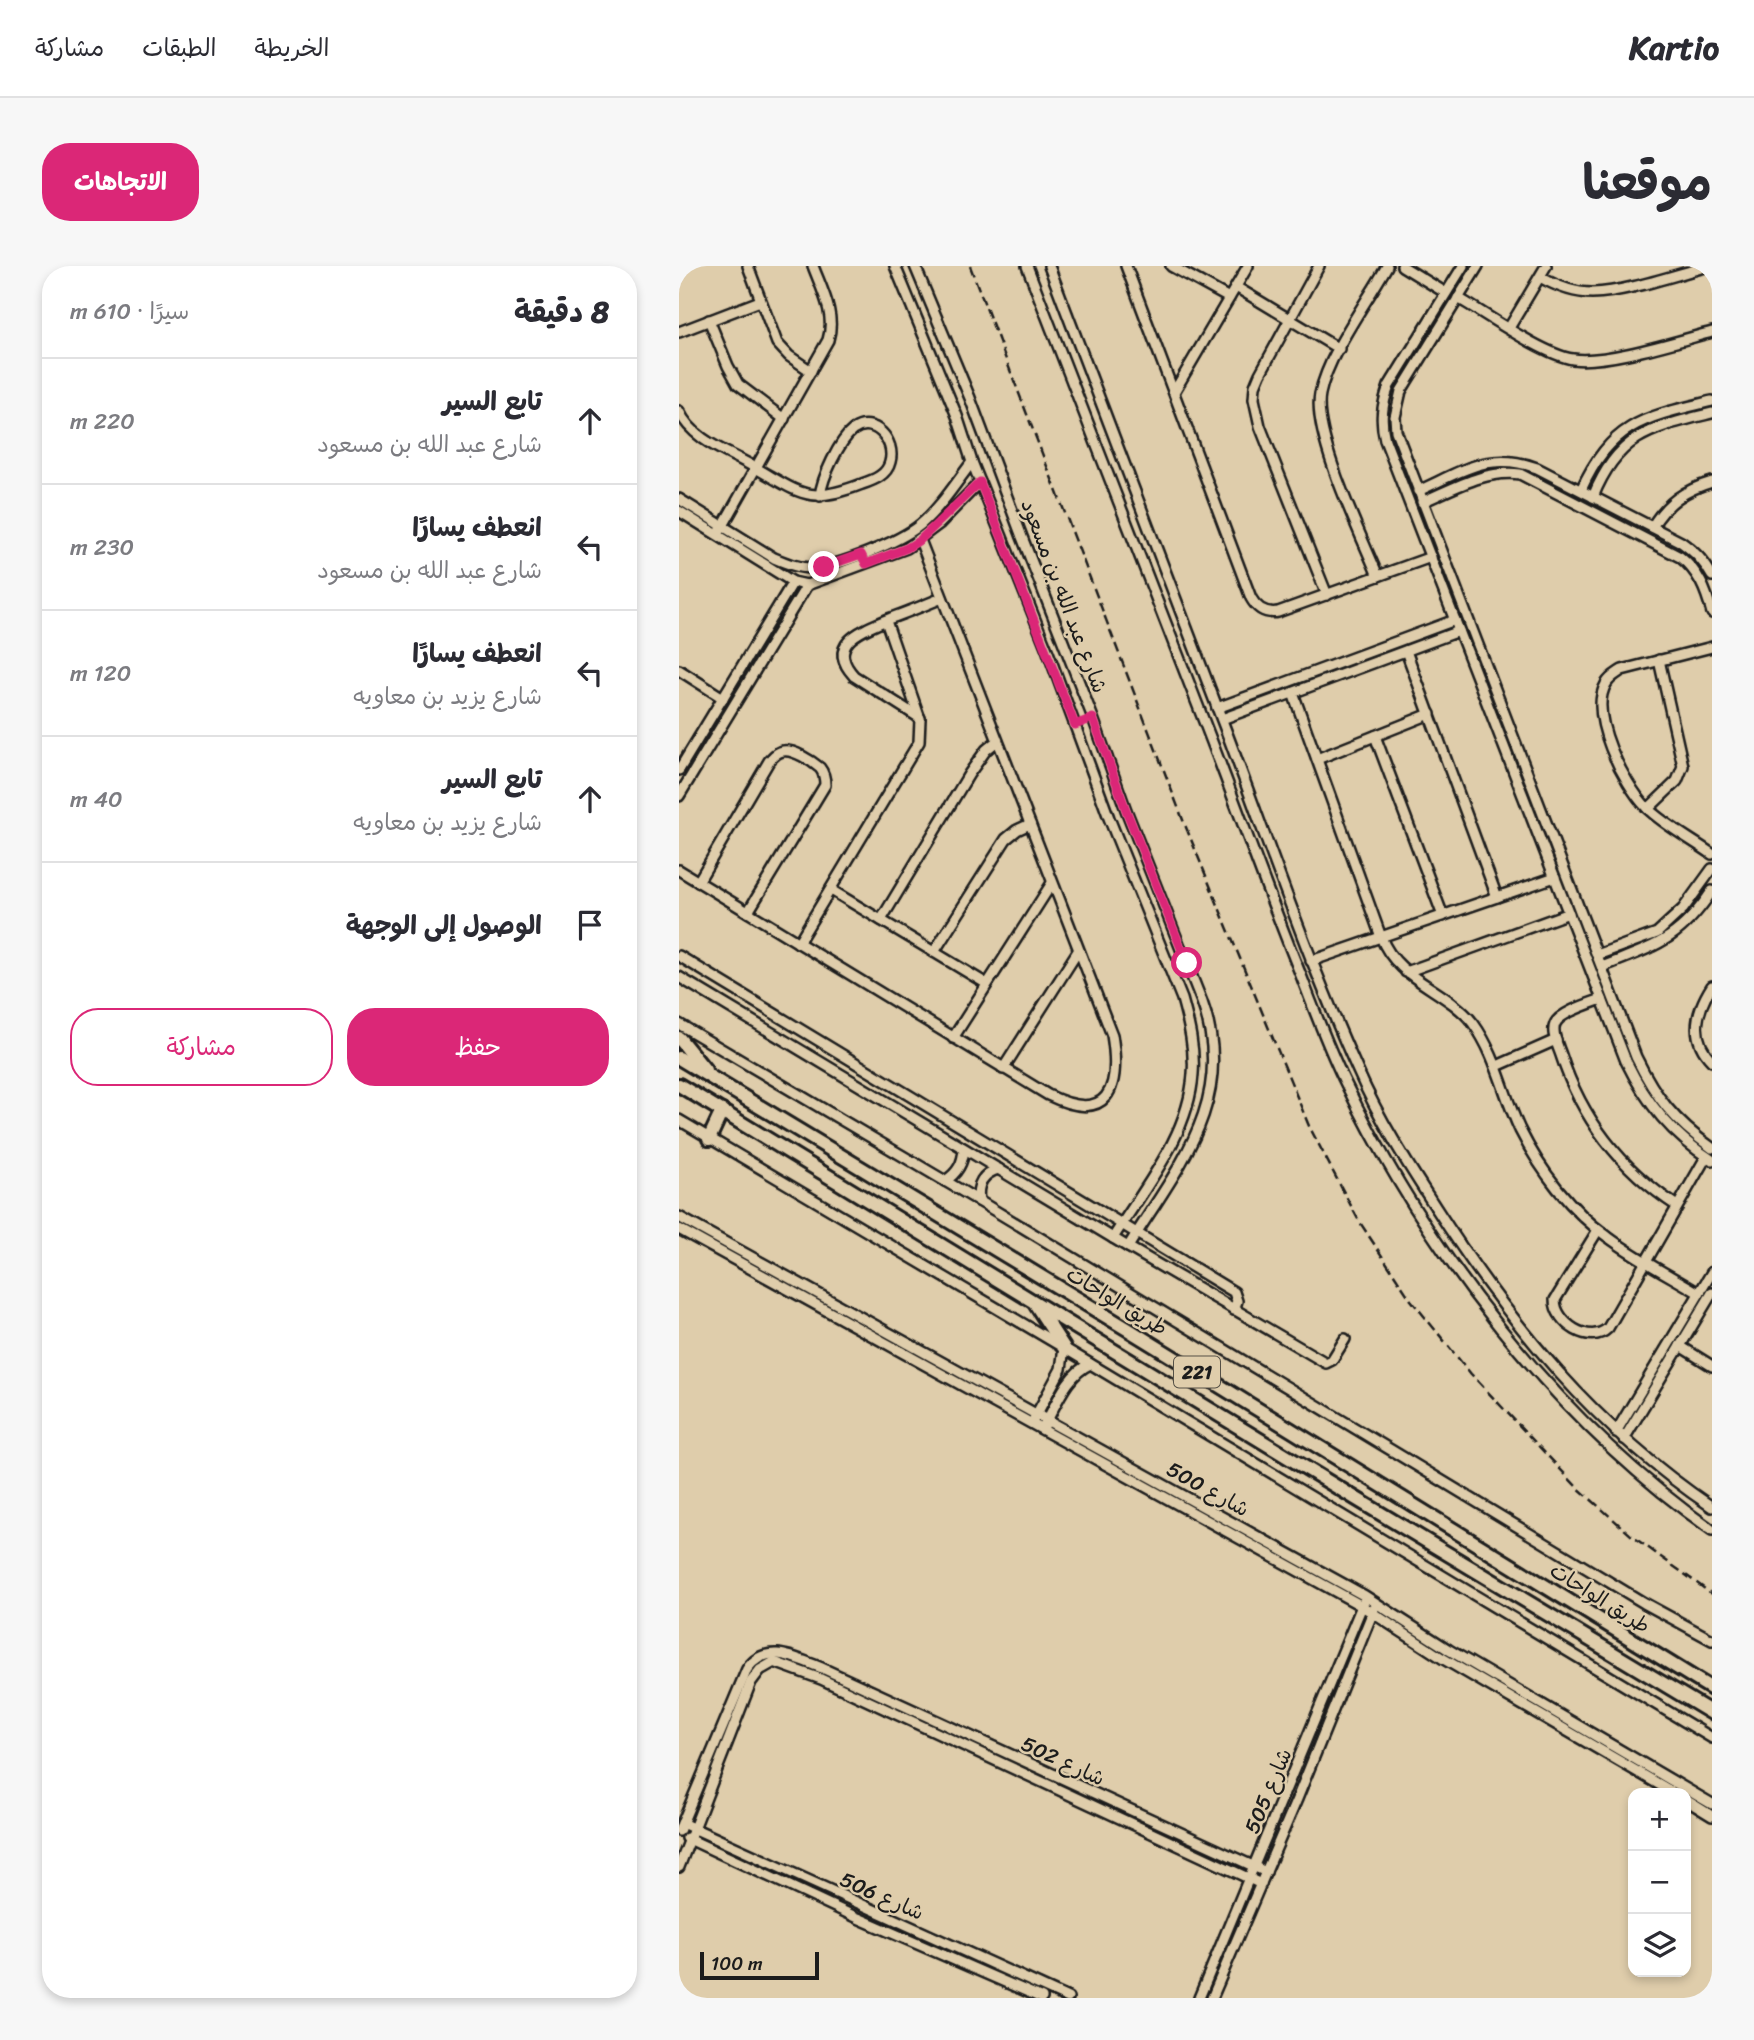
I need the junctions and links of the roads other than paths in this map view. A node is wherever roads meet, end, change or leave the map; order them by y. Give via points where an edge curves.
1 (748, 266) edge
2 (813, 266) edge
3 (895, 266) edge
4 (915, 266) edge
5 (1027, 266) edge
6 (1049, 266) edge
7 (1126, 266) edge
8 (1171, 266) edge
9 (1248, 266) edge
10 (1319, 266) edge
11 (1387, 266) edge
12 (1402, 266) edge
13 (1463, 266) edge
14 (1478, 266) edge
15 (1546, 266) edge
16 (1709, 266) edge
17 (1540, 277) junction
18 (1236, 287) junction
19 (1446, 293) junction
20 (1229, 298) junction
21 (1458, 298) junction
22 (759, 301) junction
23 (709, 320) junction
24 (1291, 320) junction
25 (1509, 328) junction
26 (679, 332) edge
27 (1712, 332) edge
28 (950, 348) junction
29 (1339, 349) junction
30 (933, 356) junction
31 (1398, 370) junction
32 (811, 371) junction
33 (1409, 377) junction
34 (1174, 392) junction
35 (1712, 401) edge
36 (679, 411) edge
37 (1712, 414) edge
38 (784, 419) junction
39 (972, 462) junction
40 (756, 468) junction
41 (980, 482) junction
42 (1712, 482) edge
43 (1581, 490) junction
44 (1417, 491) junction
45 (820, 496) junction
46 (1593, 496) junction
47 (679, 499) edge
48 (1422, 502) junction
49 (679, 511) edge
50 (723, 526) junction
51 (1652, 527) junction
52 (718, 536) junction
53 (920, 540) junction
54 (1155, 544) junction
55 (1137, 551) junction
56 (861, 554) junction
57 (1431, 557) junction
58 (866, 564) junction
59 (1378, 576) junction
60 (1712, 576) edge
61 (793, 582) junction
62 (807, 585) junction
63 (1327, 595) junction
64 (942, 598) junction
65 (1712, 613) edge
66 (1455, 620) junction
67 (886, 621) junction
68 (1459, 631) junction
69 (1712, 647) edge
70 (1406, 651) junction
71 (1659, 660) junction
72 (679, 670) edge
73 (1293, 693) junction
74 (723, 698) junction
75 (1217, 708) junction
76 (1430, 714) junction
77 (1093, 718) junction
78 (920, 719) junction
79 (1222, 719) junction
80 (1075, 725) junction
81 (1375, 736) junction
82 (997, 741) junction
83 (682, 758) edge
84 (1317, 759) junction
85 (679, 770) edge
86 (679, 796) edge
87 (1648, 809) junction
88 (1030, 824) junction
89 (1712, 854) edge
90 (1712, 869) edge
91 (679, 870) edge
92 (1555, 877) junction
93 (698, 881) junction
94 (1052, 883) junction
95 (831, 890) junction
96 (1712, 891) edge
97 (1497, 897) junction
98 (748, 912) junction
99 (1569, 913) junction
100 (1443, 916) junction
101 (881, 920) junction
102 (1381, 937) junction
103 (799, 943) junction
104 (1078, 951) junction
105 (934, 952) junction
106 (1597, 955) junction
107 (679, 956) edge
108 (1311, 961) junction
109 (1602, 968) junction
110 (1406, 972) junction
111 (679, 977) edge
112 (987, 984) junction
113 (1712, 986) edge
114 (1602, 999) junction
115 (1335, 1019) junction
116 (679, 1024) edge
117 (1320, 1025) junction
118 (679, 1038) edge
119 (953, 1038) junction
120 (1556, 1040) junction
121 (679, 1058) edge
122 (1712, 1061) edge
123 (1497, 1066) junction
124 (1003, 1069) junction
125 (712, 1079) junction
126 (679, 1085) edge
127 (722, 1111) junction
128 (679, 1120) edge
129 (709, 1139) junction
130 (1712, 1148) edge
131 (964, 1149) junction
132 (1709, 1159) edge
133 (999, 1168) junction
134 (945, 1181) junction
135 (979, 1201) junction
136 (1677, 1206) junction
137 (679, 1217) edge
138 (1121, 1225) junction
139 (679, 1228) edge
140 (1598, 1230) junction
141 (1136, 1234) junction
142 (1112, 1238) junction
143 (1128, 1247) junction
144 (749, 1261) junction
145 (1646, 1261) junction
146 (1712, 1272) edge
147 (1699, 1293) junction
148 (1712, 1293) edge
149 (1034, 1301) junction
150 (1234, 1310) junction
151 (885, 1331) junction
152 (1345, 1339) dead end
153 (880, 1340) junction
154 (1680, 1346) junction
155 (1064, 1348) junction
156 (939, 1360) junction
157 (1090, 1364) junction
158 (1712, 1366) edge
159 (934, 1370) junction
160 (1036, 1414) junction
161 (1047, 1420) junction
162 (1031, 1424) junction
163 (1042, 1430) junction
164 (1616, 1432) junction
165 (1624, 1439) junction
166 (1107, 1452) junction
167 (1101, 1462) junction
168 (1712, 1507) edge
169 (1712, 1530) edge
170 (1364, 1601) junction
171 (1374, 1607) junction
172 (1712, 1640) edge
173 (844, 1684) junction
174 (1712, 1689) edge
175 (914, 1711) junction
176 (1712, 1713) edge
177 (909, 1722) junction
178 (1712, 1738) edge
179 (717, 1740) junction
180 (729, 1742) junction
181 (1665, 1788) edge
182 (1691, 1803) edge
183 (1712, 1804) edge
184 (1712, 1816) edge
185 (680, 1829) edge
186 (695, 1829) junction
187 (690, 1840) junction
188 (773, 1866) junction
189 (679, 1867) edge
190 (1255, 1867) junction
191 (1266, 1872) junction
192 (769, 1876) junction
193 (1250, 1879) junction
194 (1261, 1884) junction
195 (1042, 1998) edge
196 (1068, 1998) edge
197 (1199, 1998) edge
198 (1212, 1998) edge

1 - 22 street
2 - 32 street via 831,321 828,340
3 - 30 street, شارع عبد الله بن مسعود
4 - 28 street, شارع عبد الله بن مسعود
5 - 55 street
6 - 54 street
7 - 34 street
8 - 20 street
9 - 18 street
10 - 24 street
11 - 29 street
12 - 19 street
13 - 19 street
14 - 21 street
15 - 17 street
16 - 17 street via 1590,293
17 - 25 street
18 - 20 street
18 - 24 street
19 - 31 street
20 - 34 street
21 - 25 street
21 - 33 street
22 - 23 street
22 - 32 street via 782,350
23 - 26 street
23 - 38 street via 738,384
24 - 29 street
24 - 63 street via 1260,374 1254,399 1277,473
25 - 27 street via 1558,355 1588,360
28 - 30 street
28 - 77 street, شارع عبد الله بن مسعود
29 - 59 street via 1320,394 1320,423
30 - 39 street, شارع عبد الله بن مسعود
31 - 33 street
31 - 57 street via 1383,402 1383,432
32 - 38 street
33 - 44 street via 1395,417 1399,444
34 - 63 street via 1254,603 1274,613
35 - 43 street via 1652,416 1635,425 1602,453
36 - 40 street via 701,438
37 - 46 street via 1654,428 1638,437 1610,463
38 - 40 street
39 - 41 street, شارع عبد الله بن مسعود
39 - 56 street via 922,523 900,539
40 - 45 street via 803,494
40 - 50 street
41 - 53 street
41 - 80 street, شارع عبد الله بن مسعود
42 - 51 street via 1672,501
43 - 44 street via 1519,461 1501,460 1483,462
43 - 46 street
44 - 48 street
45 - 45 street via 883,474 891,460 884,434 867,426 854,430 826,472
46 - 51 street
47 - 50 street
48 - 65 street via 1487,475 1520,474 1680,557 1704,586
48 - 106 street
49 - 52 street
50 - 52 street
50 - 56 street via 790,565 824,567
51 - 60 street via 1694,551
52 - 61 street
53 - 58 street
53 - 64 street
54 - 55 street
54 - 75 street
55 - 117 street
56 - 58 street
57 - 59 street
57 - 66 street
58 - 62 street
59 - 63 street
61 - 62 street
61 - 74 street
62 - 86 street
64 - 67 street
64 - 82 street
66 - 68 street
66 - 75 street
67 - 78 street
67 - 78 street via 850,638 844,648 846,668
68 - 70 street
68 - 92 street
69 - 71 street
70 - 73 street
70 - 76 street
71 - 87 street via 1683,766 1677,781
71 - 87 street via 1613,676 1601,707 1613,756
72 - 74 street
73 - 79 street
73 - 84 street
74 - 83 street
75 - 79 street
76 - 81 street
76 - 97 street
77 - 80 street
77 - 141 street, شارع عبد الله بن مسعود via 1204,1008 1212,1055 1202,1124
78 - 95 street via 914,753
79 - 108 street
80 - 138 street, شارع عبد الله بن مسعود via 1182,999 1193,1049 1193,1074 1182,1123
81 - 84 street
81 - 100 street
82 - 88 street
82 - 101 street via 969,774
83 - 85 street
84 - 102 street
87 - 89 street
88 - 94 street
88 - 105 street via 1006,839
90 - 106 street via 1683,909 1657,933
91 - 93 street
92 - 97 street
92 - 99 street
93 - 98 street
93 - 98 street via 775,754 793,752 820,768 825,785
94 - 104 street
94 - 112 street
95 - 101 street
95 - 103 street
96 - 109 street via 1691,919 1663,943
97 - 100 street
98 - 103 street
99 - 110 street
99 - 114 street
100 - 102 street
101 - 105 street
102 - 108 street
102 - 110 street via 1390,957
103 - 119 street
104 - 124 street
104 - 124 street via 1112,1035 1116,1068 1110,1090 1103,1099 1082,1107 1067,1104
105 - 112 street
106 - 109 street
107 - 138 street
108 - 115 street
109 - 130 street via 1636,1057 1661,1103
110 - 123 street via 1470,1020
111 - 131 street
112 - 119 street
113 - 122 street via 1697,1016 1696,1030
114 - 120 street via 1557,1020
114 - 132 street via 1639,1088 1671,1130
115 - 117 street
115 - 164 street via 1400,1150 1490,1290 1566,1382
116 - 134 street, طريق الواحات / 221
117 - 169 street via 1386,1158 1432,1234 1498,1325 1590,1426
118 - 125 highway
119 - 124 street
120 - 123 street
120 - 136 street via 1577,1097 1608,1147 1640,1180
121 - 125 highway, طريق الواحات / 221
123 - 140 street via 1507,1099 1537,1160
125 - 174 highway, طريق الواحات / 221
126 - 127 highway, طريق الواحات / 221
127 - 129 highway
127 - 149 highway, طريق الواحات / 221
128 - 129 street, 221
129 - 155 street, 221
131 - 133 street
131 - 134 street via 958,1170
132 - 136 street
133 - 135 street via 981,1180
133 - 142 street
134 - 135 street, طريق الواحات / 221
135 - 172 street, طريق الواحات / 221
136 - 145 street
137 - 144 street, شارع 500
138 - 141 street
138 - 142 street, شارع عبد الله بن مسعود
139 - 144 street, شارع 500
140 - 145 street
140 - 145 street via 1555,1300 1559,1316 1581,1333 1599,1335 1608,1328
141 - 143 street, شارع عبد الله بن مسعود
141 - 150 street via 1234,1292
142 - 143 street
143 - 150 street
144 - 151 street, شارع 500
144 - 153 street, شارع 500
145 - 147 street
146 - 147 street
147 - 164 street
148 - 154 street
149 - 155 highway
149 - 176 highway, طريق الواحات / 221
150 - 152 street via 1325,1363 1333,1359
151 - 153 street
151 - 156 street, شارع 500
153 - 159 street, شارع 500
154 - 158 street
154 - 165 street
155 - 157 street, 221
155 - 160 street via 1061,1369
156 - 159 street
156 - 160 street, شارع 500
157 - 161 street via 1072,1377
157 - 178 street, 221
159 - 162 street, شارع 500
160 - 161 street, شارع 500
160 - 162 street
161 - 163 street
161 - 166 street, شارع 500
162 - 163 street, شارع 500
163 - 167 street, شارع 500
164 - 165 street
165 - 168 street
166 - 167 street
166 - 170 street, شارع 500
167 - 170 street, شارع 500
170 - 171 street, شارع 500
170 - 190 street, شارع 505
171 - 181 street, شارع 500 via 1442,1658
171 - 183 street, شارع 500
171 - 191 street, شارع 505
173 - 175 street, شارع 502
173 - 177 street, شارع 502
173 - 179 street via 793,1657 765,1654 747,1669
173 - 180 street via 783,1664 767,1665 751,1682
175 - 177 street
175 - 190 street, شارع 502
177 - 193 street, شارع 502
179 - 180 street
179 - 185 street
180 - 186 street
182 - 184 street
185 - 186 street, شارع 506
185 - 187 street, شارع 506
186 - 187 street
186 - 188 street, شارع 506
187 - 189 street
187 - 192 street, شارع 506
188 - 192 street
188 - 196 street, شارع 506
190 - 191 street, شارع 502
190 - 193 street, شارع 505
191 - 194 street, شارع 505
192 - 195 street, شارع 506
193 - 194 street, شارع 502
193 - 197 street, شارع 505
194 - 198 street, شارع 505

